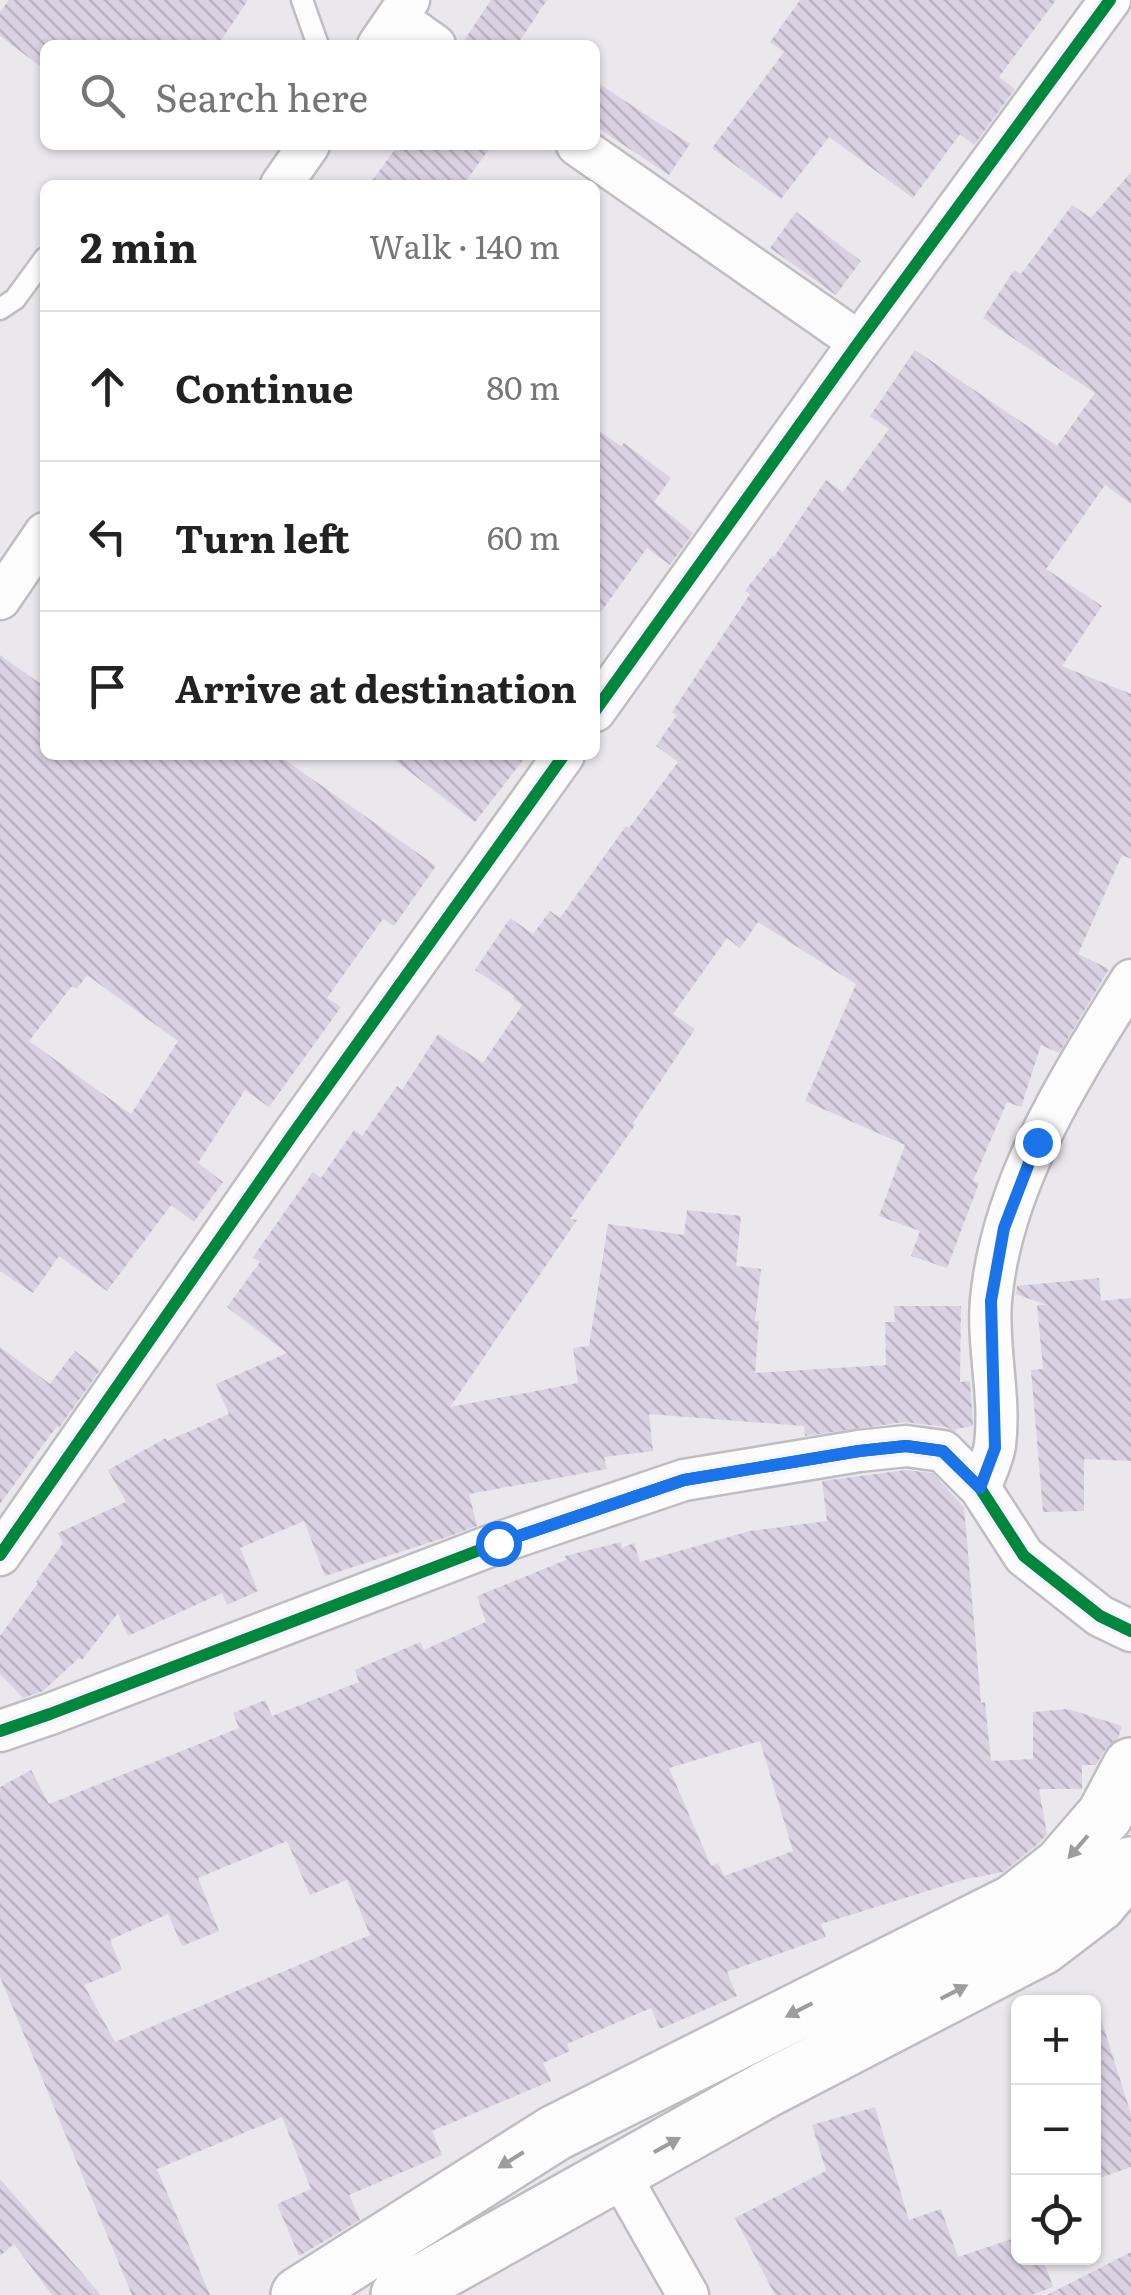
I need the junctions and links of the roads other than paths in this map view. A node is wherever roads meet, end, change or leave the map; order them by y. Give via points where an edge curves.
1 (302, 0) edge
2 (1110, 0) edge
3 (395, 21) edge
4 (316, 40) edge
5 (426, 40) edge
6 (306, 150) edge
7 (585, 150) edge
8 (284, 180) edge
9 (40, 265) edge
10 (0, 309) edge
11 (859, 342) junction
12 (40, 540) edge
13 (0, 599) edge
14 (600, 704) edge
15 (560, 760) edge
16 (1131, 980) edge
17 (980, 1488) junction
18 (0, 1555) edge
19 (1131, 1631) edge
20 (0, 1731) edge
21 (1131, 1766) edge
22 (1131, 1866) edge
23 (618, 2172) junction
24 (300, 2295) edge
25 (399, 2295) edge
26 (688, 2295) edge

1 - 4 lane
2 - 11 street
3 - 5 street
6 - 8 street
7 - 11 street
9 - 10 lane via 15,300
11 - 14 street
12 - 13 street
15 - 18 street
16 - 17 street via 1037,1142 1004,1228 991,1301 995,1448
17 - 19 street via 1024,1556 1100,1616
17 - 20 street via 942,1451 906,1446 684,1480
21 -> 24 main road via 1105,1815 1061,1866 1014,1902 554,2133
23 -> 22 main road via 1044,1946 1098,1904
23 - 25 main road
23 - 26 street

